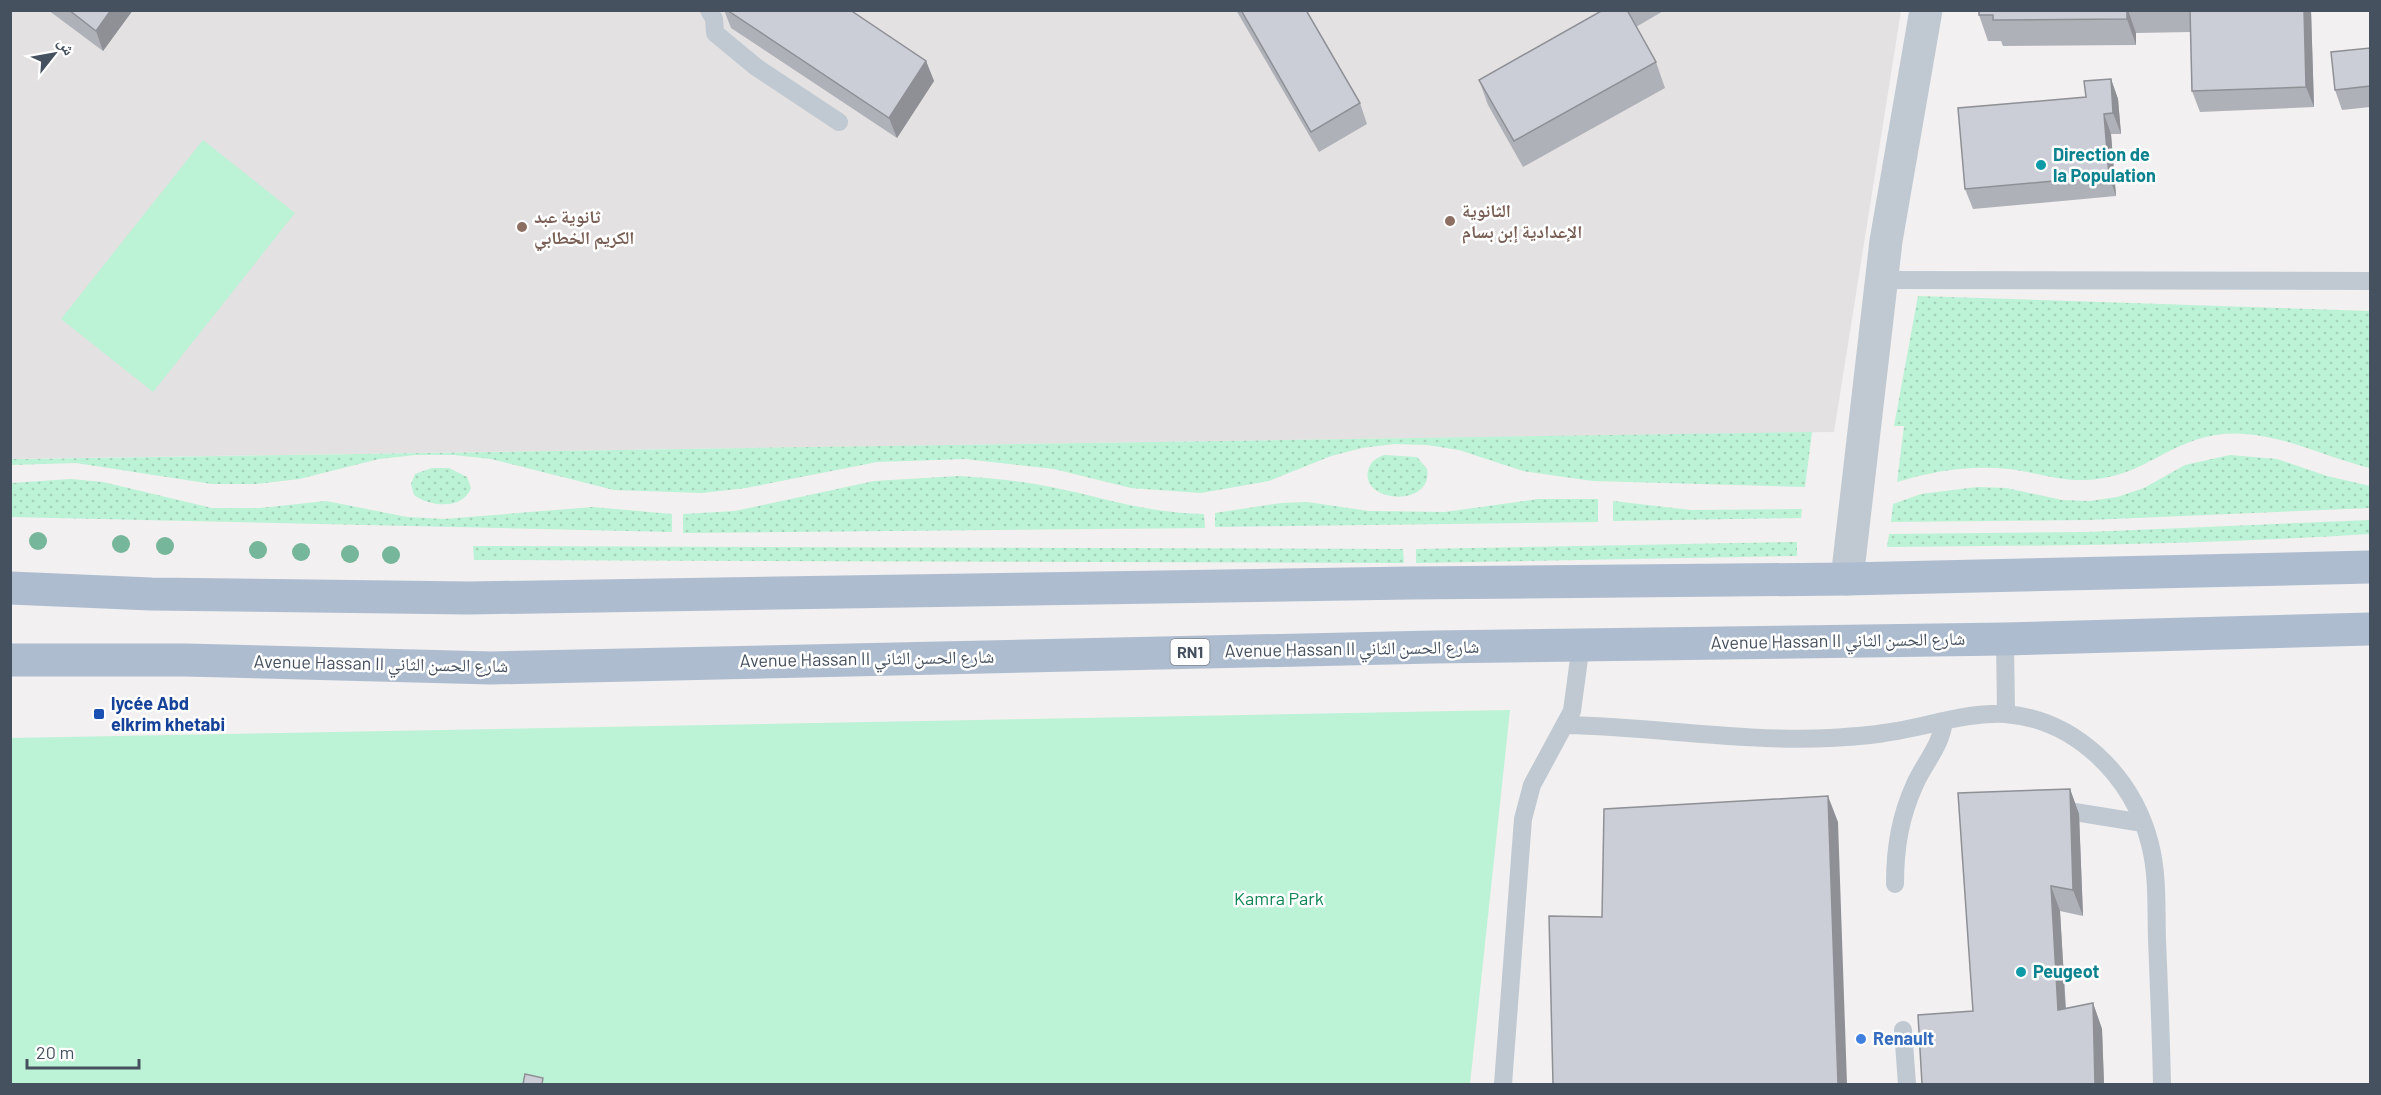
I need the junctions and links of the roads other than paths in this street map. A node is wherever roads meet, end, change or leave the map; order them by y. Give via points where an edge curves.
1 (709, 10) edge
2 (1926, 10) edge
3 (839, 122) dead end
4 (1881, 280) junction
5 (2370, 281) edge
6 (2370, 567) edge
7 (1847, 579) junction
8 (10, 588) edge
9 (2370, 629) edge
10 (2005, 639) junction
11 (1581, 644) junction
12 (10, 660) edge
13 (2006, 714) junction
14 (1944, 721) junction
15 (1567, 725) junction
16 (2040, 807) edge
17 (2143, 823) junction
18 (1895, 884) dead end
19 (1903, 1030) dead end
20 (1503, 1084) edge
21 (1907, 1084) edge
22 (2162, 1084) edge

1 - 3 lane via 715,33 756,67
2 - 4 street
4 - 5 lane
4 - 7 street
6 - 7 main road
7 - 8 main road via 469,598
9 - 10 main road, Avenue Hassan II شارع الحسن الثاني / RN1
10 - 11 main road, Avenue Hassan II شارع الحسن الثاني / RN1
10 - 13 lane
11 - 12 main road, Avenue Hassan II شارع الحسن الثاني / RN1 via 491,668
11 - 15 lane via 1576,698
13 - 14 lane
13 - 17 lane via 2050,724 2089,747 2121,782
14 - 15 lane via 1884,733 1773,739
14 - 18 lane via 1936,750 1916,781 1898,831
15 - 20 lane via 1536,777 1523,819
16 - 17 lane
17 - 22 lane via 2154,864
19 - 21 lane

